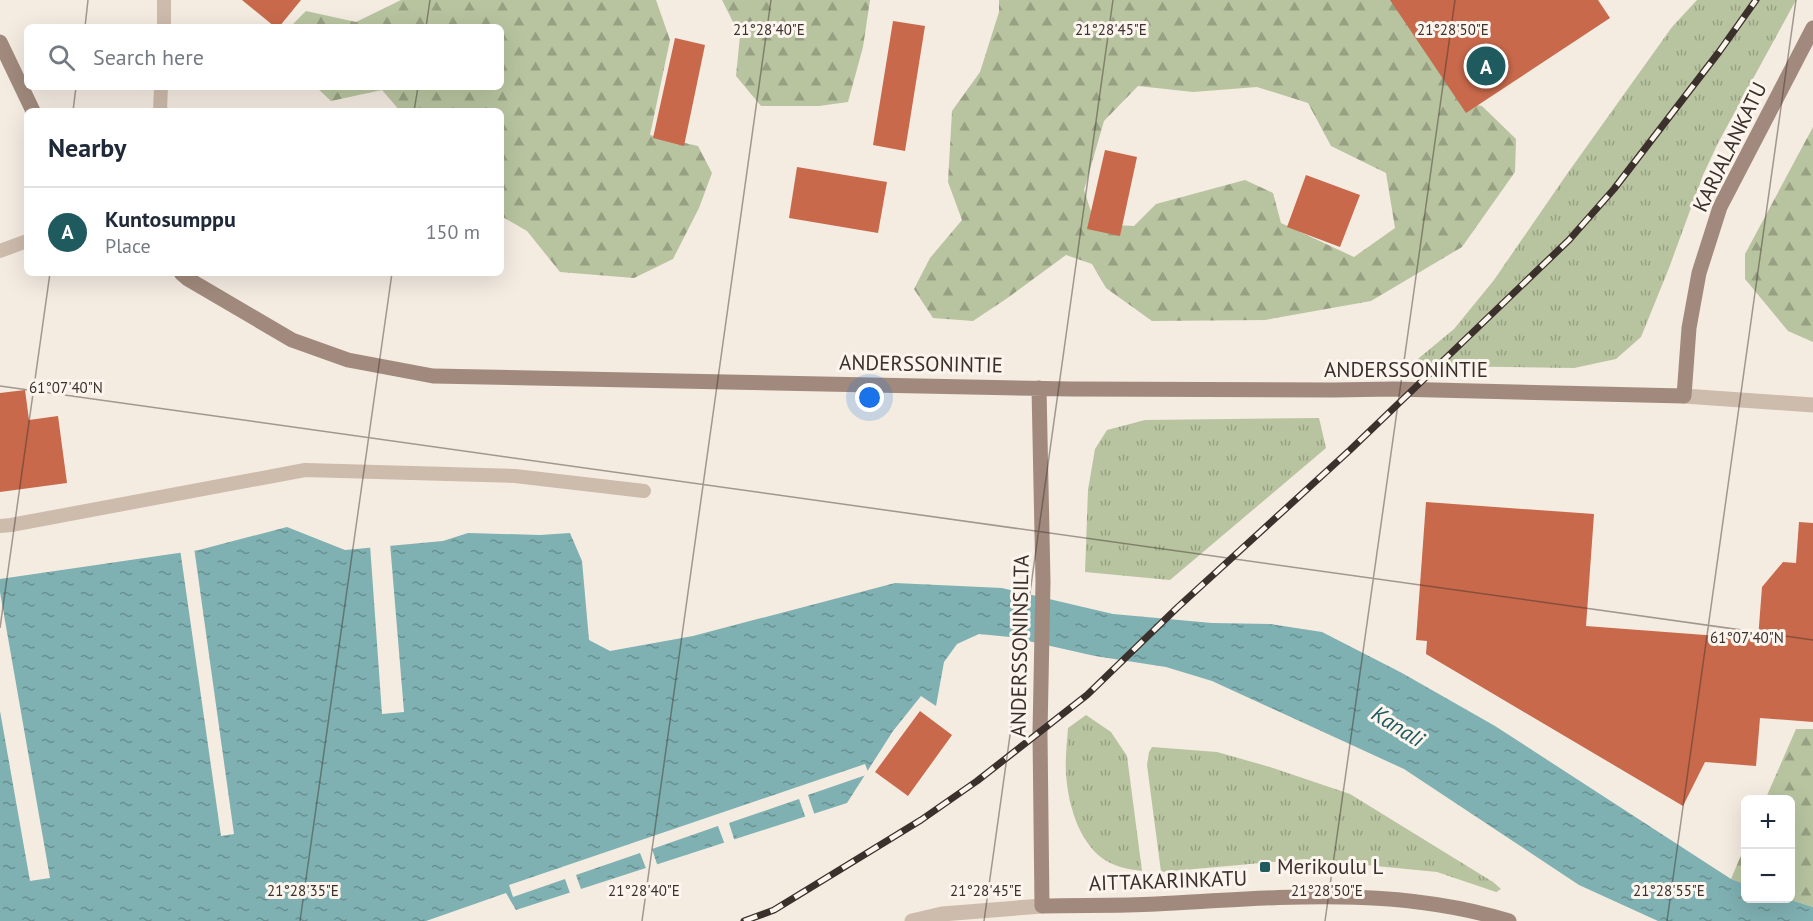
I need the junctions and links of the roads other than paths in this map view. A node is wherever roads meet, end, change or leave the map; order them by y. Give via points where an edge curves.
1 (164, 0) edge
2 (164, 24) edge
3 (1813, 28) edge
4 (0, 42) edge
5 (161, 90) edge
6 (32, 108) edge
7 (160, 108) edge
8 (24, 242) edge
9 (0, 251) edge
10 (184, 276) edge
11 (1039, 387) junction
12 (1684, 396) junction
13 (1813, 405) edge
14 (644, 491) dead end
15 (0, 526) edge
16 (1042, 906) junction
17 (912, 921) edge
18 (1509, 921) edge

1 - 2 lane
3 - 12 main road, KARJALANKATU via 1720,207 1699,273 1689,328
4 - 6 main road
5 - 7 lane
8 - 9 lane
10 - 11 main road, ANDERSSONINTIE via 292,340 348,360 433,376
11 - 12 main road, ANDERSSONINTIE via 1394,388
11 - 16 main road, ANDERSSONINSILTA
12 - 13 street
14 - 15 lane via 515,476 305,470
16 - 17 street via 942,914
16 - 18 main road, AITTAKARINKATU via 1377,897 1434,903

